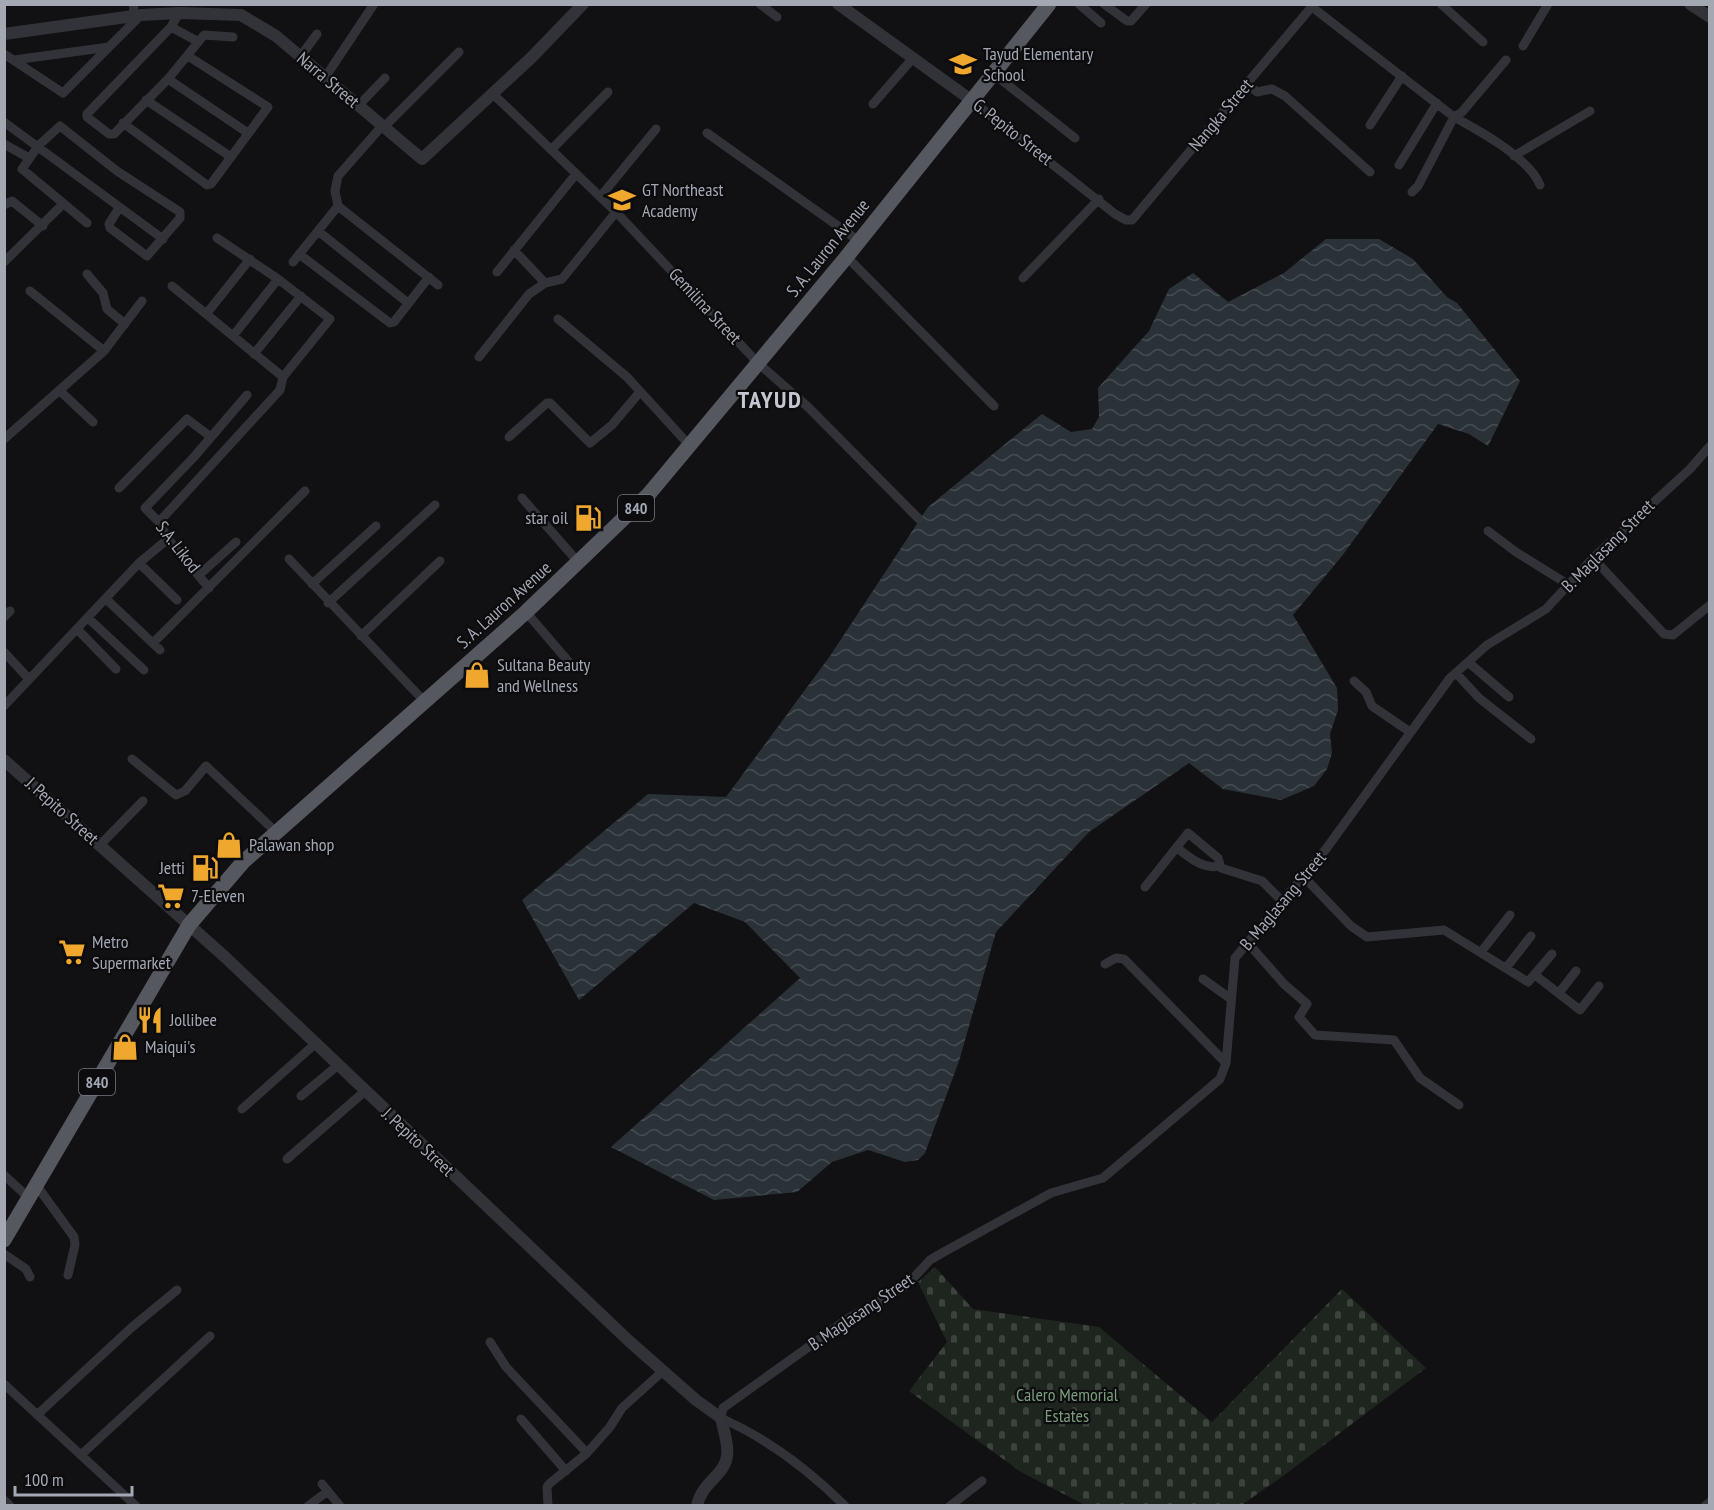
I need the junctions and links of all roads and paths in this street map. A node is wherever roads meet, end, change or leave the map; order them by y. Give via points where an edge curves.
1 (374, 4) edge
2 (583, 4) edge
3 (760, 4) edge
4 (838, 4) edge
5 (1048, 4) edge
6 (1078, 4) edge
7 (1104, 4) edge
8 (1146, 4) edge
9 (1441, 4) edge
10 (1548, 4) edge
11 (1690, 4) edge
12 (1313, 6) edge
13 (223, 9) edge
14 (136, 12) edge
15 (179, 13) junction
16 (777, 17) dead end
17 (1710, 17) edge
18 (1101, 23) dead end
19 (171, 27) junction
20 (4, 34) edge
21 (318, 34) dead end
22 (233, 37) dead end
23 (198, 41) junction
24 (1483, 42) dead end
25 (1523, 46) dead end
26 (109, 48) junction
27 (459, 52) dead end
28 (4, 54) edge
29 (188, 56) junction
30 (300, 57) junction
31 (913, 58) junction
32 (14, 60) junction
33 (1506, 60) dead end
34 (994, 74) junction
35 (326, 76) junction
36 (1402, 76) junction
37 (385, 78) dead end
38 (168, 80) junction
39 (1247, 84) junction
40 (608, 92) dead end
41 (492, 93) junction
42 (146, 100) junction
43 (971, 100) junction
44 (873, 104) dead end
45 (1437, 104) junction
46 (359, 105) junction
47 (1590, 111) dead end
48 (1454, 117) junction
49 (4, 122) edge
50 (123, 123) junction
51 (1370, 125) dead end
52 (382, 127) junction
53 (656, 129) dead end
54 (248, 133) junction
55 (707, 133) dead end
56 (1075, 138) dead end
57 (4, 144) edge
58 (39, 146) junction
59 (551, 150) junction
60 (1514, 156) junction
61 (231, 157) junction
62 (29, 158) junction
63 (1399, 165) dead end
64 (1370, 172) dead end
65 (576, 174) junction
66 (1540, 185) dead end
67 (1412, 192) dead end
68 (600, 197) junction
69 (1099, 199) junction
70 (63, 204) junction
71 (4, 205) edge
72 (338, 206) junction
73 (119, 208) junction
74 (616, 212) junction
75 (1126, 220) joint
76 (87, 223) dead end
77 (43, 226) junction
78 (318, 231) junction
79 (163, 238) junction
80 (217, 238) dead end
81 (859, 241) junction
82 (514, 250) junction
83 (847, 257) junction
84 (250, 259) junction
85 (4, 262) edge
86 (497, 272) dead end
87 (87, 274) dead end
88 (429, 277) junction
89 (1023, 278) dead end
90 (278, 279) junction
91 (545, 283) junction
92 (438, 285) dead end
93 (172, 286) dead end
94 (30, 291) dead end
95 (301, 296) junction
96 (142, 301) dead end
97 (408, 303) junction
98 (207, 313) junction
99 (558, 320) dead end
100 (125, 324) junction
101 (233, 336) junction
102 (104, 351) junction
103 (254, 354) junction
104 (479, 357) dead end
105 (758, 363) junction
106 (283, 377) junction
107 (59, 390) junction
108 (639, 393) junction
109 (247, 394) dead end
110 (994, 406) dead end
111 (93, 422) dead end
112 (211, 437) junction
113 (509, 437) dead end
114 (4, 439) edge
115 (690, 446) junction
116 (1710, 446) edge
117 (119, 488) dead end
118 (305, 491) dead end
119 (522, 498) dead end
120 (435, 505) dead end
121 (919, 519) dead end
122 (159, 522) junction
123 (376, 526) dead end
124 (1488, 531) dead end
125 (168, 538) junction
126 (236, 542) dead end
127 (1593, 558) junction
128 (289, 559) dead end
129 (440, 561) dead end
130 (140, 563) junction
131 (579, 563) junction
132 (199, 575) junction
133 (312, 584) junction
134 (1569, 585) junction
135 (209, 588) junction
136 (106, 599) junction
137 (177, 600) dead end
138 (328, 603) junction
139 (1710, 604) edge
140 (526, 612) junction
141 (88, 618) junction
142 (77, 629) junction
143 (361, 636) junction
144 (4, 652) edge
145 (1468, 662) junction
146 (574, 668) dead end
147 (116, 669) dead end
148 (144, 670) dead end
149 (1456, 673) junction
150 (29, 679) junction
151 (1354, 681) dead end
152 (1509, 697) dead end
153 (425, 702) junction
154 (4, 706) edge
155 (1410, 732) junction
156 (1531, 739) dead end
157 (132, 759) dead end
158 (4, 760) edge
159 (143, 801) dead end
160 (276, 832) junction
161 (100, 845) junction
162 (1177, 848) junction
163 (1218, 866) junction
164 (1303, 876) junction
165 (1145, 887) dead end
166 (1281, 900) junction
167 (1510, 915) dead end
168 (189, 925) junction
169 (1531, 936) dead end
170 (1246, 942) junction
171 (1481, 952) junction
172 (1552, 954) dead end
173 (1105, 964) dead end
174 (1506, 968) junction
175 (1576, 971) dead end
176 (1534, 975) junction
177 (1203, 979) dead end
178 (1599, 986) dead end
179 (1559, 993) junction
180 (1231, 999) junction
181 (315, 1044) junction
182 (1226, 1063) junction
183 (337, 1066) junction
184 (364, 1092) junction
185 (301, 1096) dead end
186 (1459, 1106) dead end
187 (242, 1110) dead end
188 (287, 1159) dead end
189 (4, 1175) edge
190 (34, 1192) junction
191 (4, 1240) edge
192 (4, 1254) edge
193 (68, 1275) dead end
194 (30, 1277) dead end
195 (177, 1290) dead end
196 (210, 1336) dead end
197 (490, 1342) dead end
198 (663, 1371) junction
199 (4, 1384) edge
200 (38, 1415) junction
201 (721, 1418) junction
202 (521, 1419) dead end
203 (587, 1452) junction
204 (82, 1454) junction
205 (566, 1471) junction
206 (982, 1481) dead end
207 (4, 1500) edge
208 (1709, 1502) edge
209 (9, 1505) edge
210 (136, 1506) edge
211 (308, 1506) edge
212 (340, 1506) edge
213 (548, 1506) edge
214 (697, 1506) edge
215 (845, 1506) edge
216 (950, 1506) edge
217 (1705, 1506) edge

1 - 35 street
2 - 41 street, Narra Street
3 - 16 street
4 - 31 street, G. Pepito Street
5 - 34 highway, S. A. Lauron Avenue / 840
6 - 18 street
7 - 8 street via 1127,21
9 - 24 street
10 - 25 street
11 - 17 street
12 - 36 street
12 - 39 street, Nangka Street
13 - 15 street, Narra Street
13 - 30 street, Narra Street via 276,36
14 - 15 street, Narra Street
14 - 20 street, Narra Street
14 - 26 street
15 - 19 street
19 - 23 street
19 - 50 street via 86,115 111,135
21 - 30 street
22 - 23 street via 209,34
23 - 29 street
26 - 32 street
26 - 32 street via 63,93
27 - 52 street
28 - 32 street
29 - 38 street
29 - 54 street via 267,106
30 - 35 street, Narra Street
31 - 43 street, G. Pepito Street
31 - 44 street
33 - 48 street
34 - 43 highway, S. A. Lauron Avenue / 840
34 - 56 street
35 - 46 street, Narra Street
36 - 45 street
36 - 51 street
37 - 46 street
38 - 42 street
38 - 54 street
39 - 64 street via 1257,92 1272,89 1285,96
39 - 75 street, Nangka Street via 1137,218
40 - 59 street
41 - 52 street, Narra Street via 422,159
41 - 59 street, Gemilina Street
42 - 50 street
42 - 61 street
43 - 69 street, G. Pepito Street
43 - 81 highway, S. A. Lauron Avenue / 840
45 - 48 street
45 - 63 street
46 - 52 street, Narra Street
47 - 60 street
48 - 60 street
48 - 67 street
49 - 58 street
50 - 61 street via 207,184 212,184
52 - 72 street via 338,176
53 - 68 street
54 - 61 street
55 - 81 street
57 - 62 street
58 - 62 street
58 - 73 street
58 - 79 street via 63,126 117,171 180,212 180,218
59 - 65 street, Gemilina Street
60 - 66 street via 1531,169
62 - 70 street via 23,171
65 - 68 street, Gemilina Street
65 - 82 street
68 - 74 street, Gemilina Street
69 - 75 street, G. Pepito Street
69 - 89 street
70 - 76 street
70 - 77 street
71 - 77 street via 12,201
72 - 78 street
72 - 88 street
73 - 79 street
73 - 79 street via 110,228 147,256
74 - 91 street via 562,279
74 - 105 street, Gemilina Street
77 - 85 street
78 - 97 street
78 - 97 street via 296,258 388,322 394,322
80 - 84 street
81 - 83 highway, S. A. Lauron Avenue / 840
82 - 86 street
82 - 91 street
83 - 105 highway, S. A. Lauron Avenue / 840
83 - 110 street
84 - 90 street
84 - 98 street
87 - 100 street via 103,293 107,309
88 - 92 street
88 - 97 street
90 - 95 street
90 - 101 street
91 - 104 street via 529,294
93 - 98 street
94 - 102 street
95 - 103 street
95 - 106 street via 330,319
96 - 100 street
98 - 101 street
99 - 108 street via 627,377
100 - 102 street
101 - 103 street
102 - 107 street
103 - 106 street
105 - 115 highway, S. A. Lauron Avenue / 840
105 - 121 street, Gemilina Street via 808,407
106 - 122 street via 280,390
107 - 111 street
107 - 114 street
108 - 113 street via 612,425 590,443 550,403
108 - 115 street
109 - 112 street
112 - 117 street via 187,419
112 - 122 street, S.A. Likod via 145,508
115 - 131 highway, S. A. Lauron Avenue / 840 via 648,495
116 - 127 street, B. Maglasang Street
118 - 135 street
119 - 131 street
120 - 138 street
122 - 125 street, S.A. Likod
123 - 133 street
124 - 134 street
125 - 130 street
125 - 132 street, S.A. Likod
126 - 132 street
127 - 134 street, B. Maglasang Street
127 - 139 street via 1664,634 1672,635
128 - 133 street
129 - 143 street
130 - 136 street
130 - 137 street
131 - 140 highway, S. A. Lauron Avenue / 840
132 - 135 street, S.A. Likod
133 - 138 street
134 - 145 street, B. Maglasang Street via 1546,609 1487,645
135 - 136 street via 157,646
136 - 141 street
138 - 143 street
140 - 146 street
140 - 153 highway, S. A. Lauron Avenue / 840
141 - 142 street
141 - 148 street
142 - 147 street
142 - 150 street
143 - 153 street
144 - 150 street
145 - 149 street, B. Maglasang Street
145 - 152 street
149 - 155 street, B. Maglasang Street
149 - 156 street via 1479,698
150 - 154 street
151 - 155 street via 1366,692 1372,706
153 - 160 highway, S. A. Lauron Avenue / 840
155 - 164 street, B. Maglasang Street
157 - 160 street via 176,795 206,766
158 - 161 street, J. Pepito Street
159 - 161 street
160 - 168 highway, S. A. Lauron Avenue / 840 via 243,862
161 - 168 street, J. Pepito Street
162 - 163 street via 1197,862
162 - 163 street via 1188,833 1218,858
162 - 165 street
163 - 166 street via 1262,881
164 - 166 street, B. Maglasang Street
164 - 171 street via 1351,926 1367,937 1444,930
166 - 170 street, B. Maglasang Street
167 - 171 street
168 - 181 street, J. Pepito Street
168 - 190 highway, S. A. Lauron Avenue / 840
169 - 174 street
170 - 180 street, B. Maglasang Street via 1235,958
170 - 186 street via 1306,1004 1299,1017 1315,1035 1394,1040 1420,1078
171 - 174 street
172 - 176 street
173 - 182 street via 1116,958 1124,959
174 - 176 street via 1528,982
175 - 179 street
176 - 179 street
177 - 180 street
178 - 179 street via 1580,1010
180 - 182 street, B. Maglasang Street
181 - 183 street, J. Pepito Street
181 - 187 street
182 - 201 street, B. Maglasang Street via 1220,1079 1202,1096 1108,1174 1051,1193 930,1260 906,1286 849,1318 727,1404
183 - 184 street, J. Pepito Street
183 - 185 street
184 - 188 street
184 - 198 street, J. Pepito Street
189 - 190 street
190 - 191 highway, S. A. Lauron Avenue / 840
190 - 193 street via 74,1237
192 - 194 street via 26,1269
195 - 200 street
196 - 204 street
197 - 203 street via 506,1367
198 - 201 street, J. Pepito Street
198 - 203 street via 622,1408
199 - 200 street
200 - 204 street
201 - 214 street via 727,1457 703,1488
201 - 215 street, J. Pepito Street via 757,1434 782,1451
202 - 205 street
203 - 205 street
204 - 210 street
205 - 213 street via 547,1487
206 - 216 street
207 - 209 street
208 - 217 street
211 - 212 street via 325,1487

